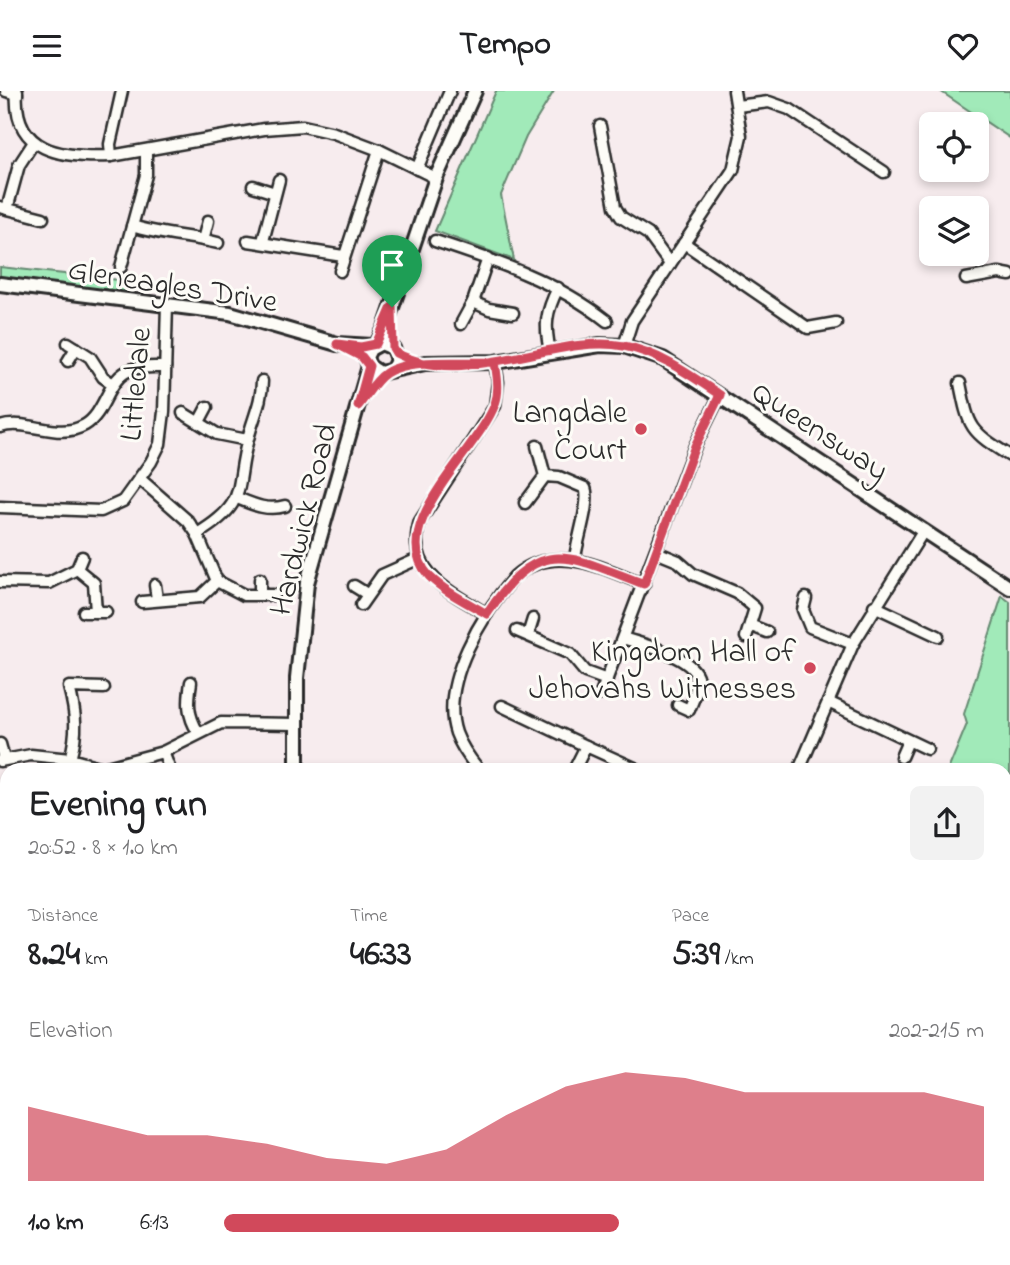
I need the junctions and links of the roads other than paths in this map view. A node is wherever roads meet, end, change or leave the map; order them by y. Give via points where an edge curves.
1 (122, 91) edge
2 (450, 91) edge
3 (475, 91) edge
4 (734, 91) edge
5 (13, 92) edge
6 (737, 106) junction
7 (600, 126) dead end
8 (34, 142) junction
9 (379, 150) junction
10 (146, 152) junction
11 (111, 156) junction
12 (417, 169) junction
13 (884, 172) dead end
14 (436, 178) junction
15 (279, 180) dead end
16 (253, 186) dead end
17 (275, 193) junction
18 (3, 208) edge
19 (43, 218) dead end
20 (208, 221) dead end
21 (132, 226) junction
22 (203, 240) junction
23 (435, 240) dead end
24 (248, 241) dead end
25 (263, 241) junction
26 (218, 243) dead end
27 (684, 243) junction
28 (343, 256) junction
29 (488, 258) junction
30 (670, 264) junction
31 (121, 267) dead end
32 (340, 271) dead end
33 (1010, 275) edge
34 (966, 279) dead end
35 (0, 284) edge
36 (558, 288) junction
37 (473, 302) junction
38 (167, 304) junction
39 (392, 307) junction
40 (513, 313) dead end
41 (607, 321) dead end
42 (835, 323) dead end
43 (461, 324) dead end
44 (337, 344) junction
45 (375, 345) junction
46 (624, 346) junction
47 (394, 351) junction
48 (550, 351) junction
49 (68, 361) dead end
50 (495, 362) junction
51 (425, 363) junction
52 (368, 364) junction
53 (166, 367) junction
54 (389, 371) junction
55 (262, 380) dead end
56 (960, 383) dead end
57 (113, 384) junction
58 (720, 395) junction
59 (358, 406) junction
60 (207, 407) dead end
61 (183, 413) dead end
62 (199, 422) junction
63 (0, 427) edge
64 (247, 440) junction
65 (537, 446) dead end
66 (1010, 456) edge
67 (545, 475) junction
68 (139, 479) junction
69 (237, 498) junction
70 (525, 503) dead end
71 (285, 506) dead end
72 (0, 507) edge
73 (924, 530) junction
74 (197, 534) junction
75 (656, 552) junction
76 (82, 557) dead end
77 (420, 558) junction
78 (575, 558) junction
79 (77, 569) junction
80 (260, 579) dead end
81 (0, 582) edge
82 (217, 582) junction
83 (644, 584) junction
84 (155, 585) dead end
85 (354, 586) dead end
86 (1010, 588) edge
87 (366, 594) junction
88 (260, 595) junction
89 (273, 595) dead end
90 (806, 598) dead end
91 (157, 599) junction
92 (142, 602) dead end
93 (361, 605) dead end
94 (874, 606) junction
95 (84, 613) dead end
96 (487, 614) junction
97 (533, 619) dead end
98 (751, 626) junction
99 (767, 632) dead end
100 (938, 636) dead end
101 (746, 637) dead end
102 (624, 638) junction
103 (853, 644) junction
104 (607, 680) junction
105 (191, 682) dead end
106 (104, 688) dead end
107 (601, 694) dead end
108 (828, 702) junction
109 (678, 705) dead end
110 (502, 706) dead end
111 (297, 724) junction
112 (198, 732) junction
113 (908, 741) junction
114 (0, 744) edge
115 (586, 746) junction
116 (928, 749) dead end
117 (163, 752) junction
118 (901, 757) dead end
119 (70, 759) junction
120 (2, 760) edge
121 (83, 763) edge
122 (124, 763) edge
123 (167, 763) edge
124 (297, 763) edge
125 (475, 763) edge
126 (578, 763) edge
127 (624, 763) edge
128 (802, 763) edge

1 - 11 street
2 - 12 street
3 - 14 street
4 - 6 street
5 - 8 street via 17,113
6 - 13 street via 769,102 789,109
6 - 27 street via 741,136 733,170
7 - 30 street via 615,207 621,217 648,234
8 - 11 street via 70,156
8 - 18 street via 19,165
9 - 10 street via 303,126
9 - 12 street
9 - 28 street
10 - 11 street
10 - 21 street via 146,175
12 - 14 street
14 - 39 street
15 - 17 street
16 - 17 street
17 - 25 street
18 - 19 street
20 - 22 street
21 - 22 street
21 - 31 street
22 - 26 street
23 - 29 street
24 - 25 street
25 - 28 street
27 - 30 street
27 - 42 street via 808,328
28 - 32 street
29 - 36 street
29 - 37 street
30 - 46 street via 632,321
33 - 34 street via 999,272
35 - 38 street, Gleneagles Drive
36 - 41 street
36 - 48 street via 545,319
37 - 40 street
37 - 43 street
38 - 44 street, Gleneagles Drive via 256,318
38 - 53 street, Littledale
39 - 45 street
39 - 47 street
44 - 45 street, Gleneagles Drive
44 - 52 street, Gleneagles Drive
45 - 47 street via 385,343
45 - 52 street via 368,353
46 - 48 street, Queensway
46 - 58 street, Queensway via 663,359
47 - 51 street, Queensway
47 - 54 street
48 - 50 street, Queensway
49 - 57 street via 72,346 90,356
50 - 51 street, Queensway
50 - 77 street via 495,406 420,521 416,544
51 - 54 street, Queensway
52 - 54 street via 375,372
52 - 59 street, Hardwick Road
53 - 57 street via 131,369
53 - 68 street, Littledale via 160,444
54 - 59 street, Hardwick Road
55 - 64 street via 262,398
56 - 66 street via 968,421 979,436
57 - 63 street via 94,417 76,428
58 - 73 street, Queensway
58 - 75 street via 695,446
59 - 111 street, Hardwick Road via 307,583 300,625
60 - 62 street
61 - 62 street
62 - 64 street via 217,433
64 - 69 street
65 - 67 street
67 - 70 street
67 - 78 street via 580,484 589,495
68 - 72 street, Littledale via 123,501 101,511
68 - 74 street
69 - 71 street via 256,506
69 - 74 street via 228,513
73 - 86 street, Queensway
73 - 94 street
74 - 82 street
75 - 83 street
75 - 98 street via 748,600 755,608
76 - 79 street
77 - 87 street via 382,575
77 - 96 street via 431,577
78 - 83 street
78 - 96 street via 544,560 524,568
79 - 81 street via 49,583
79 - 95 street via 94,583 101,612
80 - 88 street
82 - 88 street via 244,595
82 - 91 street via 200,597
83 - 102 street
84 - 91 street
85 - 87 street
87 - 93 street
88 - 89 street
90 - 103 street via 803,610 810,627
91 - 92 street
94 - 100 street
94 - 103 street
96 - 125 street via 467,647 454,711 456,731
97 - 104 street via 522,633 570,655 585,672
98 - 99 street
98 - 101 street
102 - 104 street
102 - 109 street via 681,659 694,670 698,682 689,710
103 - 108 street
104 - 107 street
105 - 112 street via 190,719
106 - 119 street via 69,687 77,717
108 - 113 street
108 - 128 street
110 - 115 street
111 - 112 street via 221,723
111 - 124 street, Hardwick Road
112 - 117 street
113 - 116 street
113 - 118 street
114 - 120 street
115 - 126 street
115 - 127 street
117 - 122 street
117 - 123 street
119 - 120 street via 31,755
119 - 121 street

